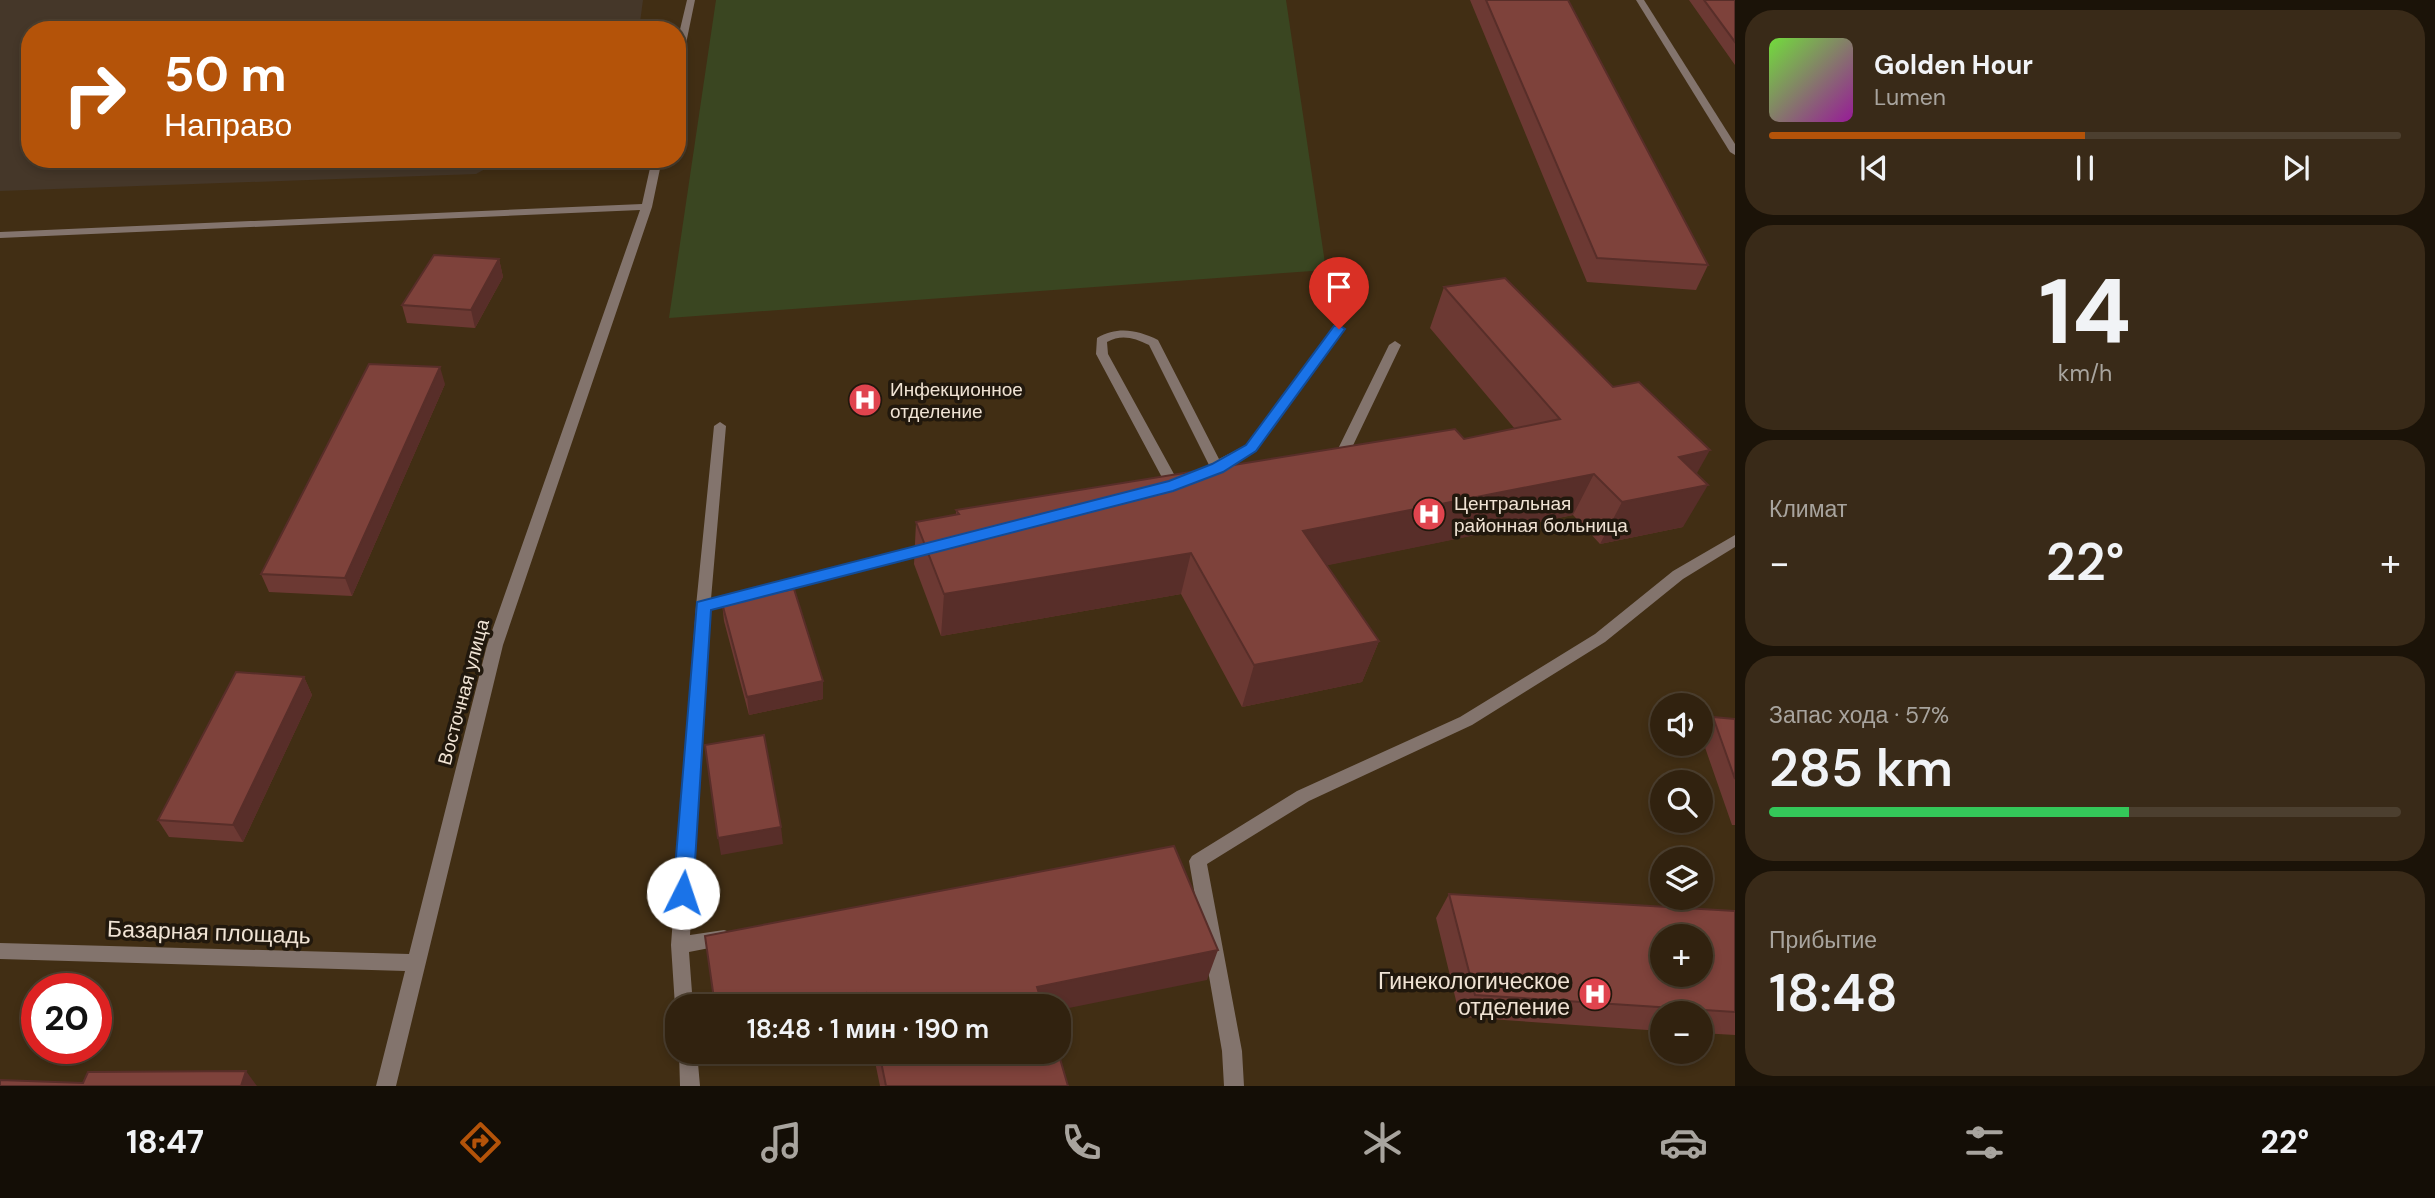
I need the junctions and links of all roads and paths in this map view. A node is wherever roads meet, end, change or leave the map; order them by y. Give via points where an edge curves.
1 (691, 0) edge
2 (1640, 0) edge
3 (686, 22) edge
4 (1735, 152) edge
5 (655, 168) edge
6 (647, 207) junction
7 (0, 235) edge
8 (1339, 329) dead end
9 (1395, 345) dead end
10 (720, 426) dead end
11 (1217, 468) junction
12 (1320, 470) edge
13 (1241, 473) edge
14 (1735, 540) edge
15 (945, 544) edge
16 (703, 606) junction
17 (748, 934) edge
18 (680, 945) junction
19 (0, 951) edge
20 (417, 963) junction
21 (683, 994) edge
22 (689, 1064) edge
23 (386, 1086) edge
24 (690, 1086) edge
25 (1234, 1086) edge

1 - 3 street
2 - 4 street
5 - 6 street, Восточная улица
6 - 7 street
6 - 20 street, Восточная улица via 495,645
8 - 11 street via 1251,448
9 - 12 street via 1340,458
10 - 16 street
11 - 11 street via 1166,487 1102,354 1101,341 1124,332 1154,343
11 - 13 street
14 - 25 street via 1678,575 1600,638 1466,721 1303,796 1191,862 1232,1051
15 - 16 street
16 - 18 street
17 - 18 street
18 - 21 street
19 - 20 street, Базарная площадь
20 - 23 street, Восточная улица
22 - 24 street

